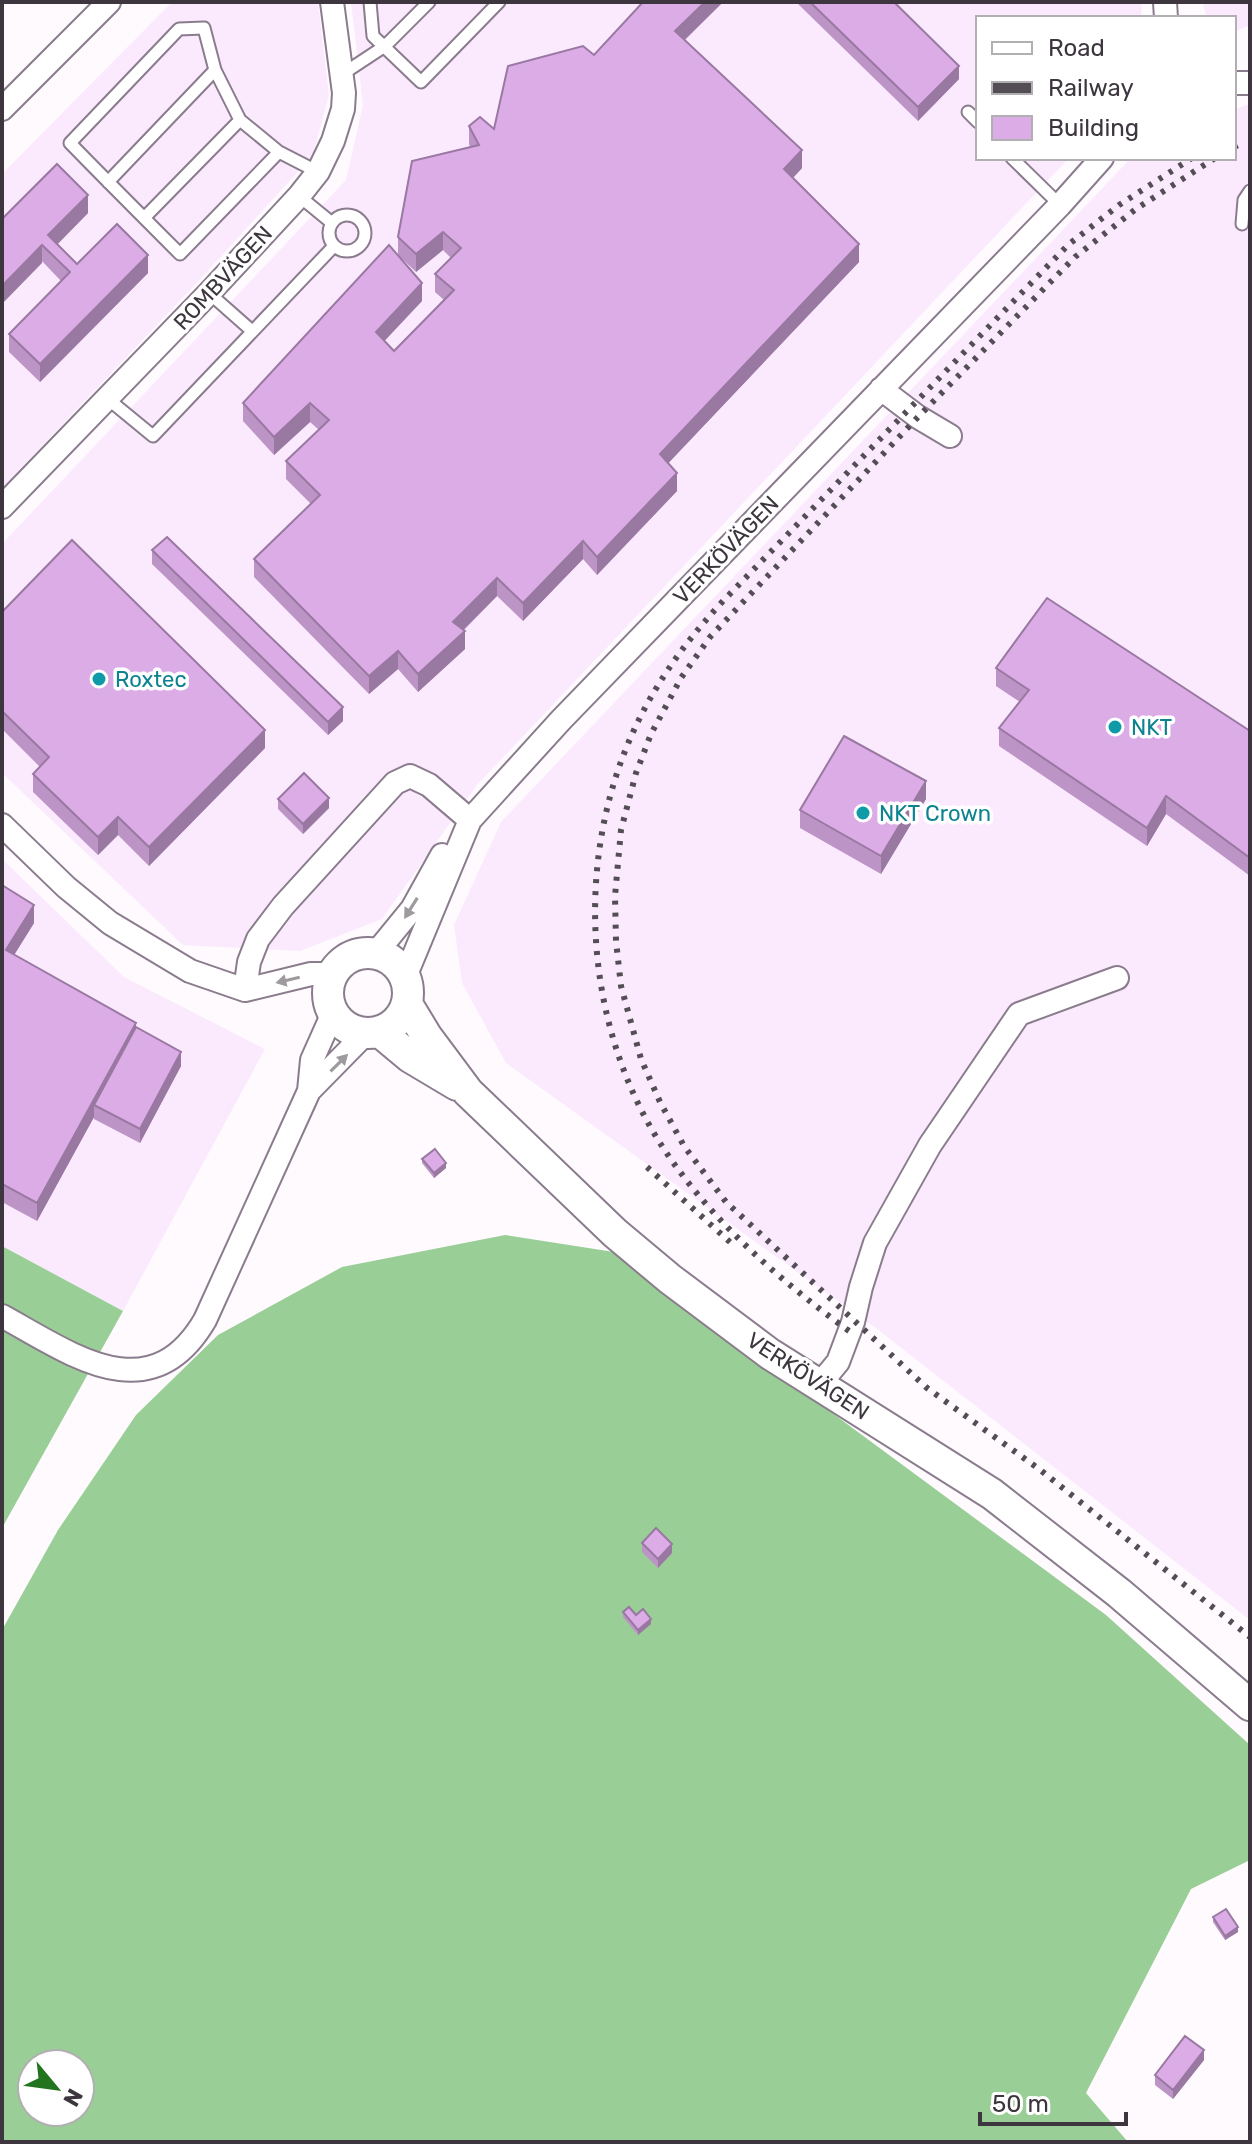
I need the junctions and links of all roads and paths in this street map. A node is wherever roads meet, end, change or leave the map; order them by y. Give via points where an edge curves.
1 (109, 2) edge
2 (332, 2) edge
3 (370, 2) edge
4 (429, 2) edge
5 (499, 2) edge
6 (385, 46) junction
7 (215, 70) junction
8 (341, 75) junction
9 (2, 109) edge
10 (968, 112) dead end
11 (240, 120) junction
12 (976, 120) edge
13 (279, 152) junction
14 (1014, 160) edge
15 (1100, 160) edge
16 (318, 172) junction
17 (108, 182) junction
18 (1250, 191) edge
19 (299, 196) junction
20 (1060, 205) junction
21 (144, 218) junction
22 (332, 223) junction
23 (1242, 224) dead end
24 (334, 246) junction
25 (209, 293) junction
26 (252, 331) junction
27 (881, 389) junction
28 (108, 399) junction
29 (950, 436) dead end
30 (2, 507) edge
31 (470, 820) junction
32 (2, 825) edge
33 (376, 953) junction
34 (332, 974) junction
35 (1117, 978) dead end
36 (245, 990) junction
37 (406, 991) junction
38 (333, 1013) junction
39 (373, 1032) junction
40 (309, 1091) junction
41 (468, 1092) junction
42 (2, 1316) edge
43 (819, 1385) junction
44 (1250, 1705) edge

1 - 9 street
2 - 8 street, ROMBVÄGEN
3 - 6 lane via 373,36
4 - 6 lane
5 - 6 lane via 421,82
6 - 8 lane
7 - 11 lane
7 - 17 lane
7 - 17 lane via 204,28 179,29 91,120 70,143
8 - 16 street, ROMBVÄGEN via 343,109
10 - 12 lane
11 - 13 lane
11 - 21 lane
13 - 16 lane
13 - 21 lane via 180,254
14 - 20 lane
15 - 20 street, VERKÖVÄGEN
16 - 19 street, ROMBVÄGEN
17 - 21 lane
18 - 23 lane
19 - 22 lane
19 - 25 street, ROMBVÄGEN
20 - 27 street, VERKÖVÄGEN
22 - 24 lane
22 - 24 lane via 342,215 355,217 365,234 362,244 351,251
24 - 26 lane
25 - 26 lane
25 - 28 street, ROMBVÄGEN
26 - 28 lane via 153,436
27 - 29 street
27 - 31 street, VERKÖVÄGEN
28 - 30 street, ROMBVÄGEN
31 -> 33 street via 438,860 412,909
31 - 36 street via 429,785 410,776 395,783 258,939
31 - 37 street, VERKÖVÄGEN
32 - 36 street via 110,923 190,971
33 - 34 main road via 351,957
33 - 37 main road, VERKÖVÄGEN via 393,962
34 -> 36 street
34 - 38 main road, VERKÖVÄGEN via 327,994
35 - 43 street via 1019,1014 930,1145 875,1243 838,1362
37 - 39 main road, VERKÖVÄGEN via 397,1021
37 - 41 main road, VERKÖVÄGEN via 427,1037
38 - 39 main road via 347,1028
38 - 40 street, VERKÖVÄGEN via 312,1060
40 -> 39 street, VERKÖVÄGEN
39 - 41 main road
40 - 42 street, VERKÖVÄGEN via 205,1320 177,1353 138,1369 106,1369
41 - 43 main road, VERKÖVÄGEN via 670,1279
43 - 44 main road, VERKÖVÄGEN via 992,1494

